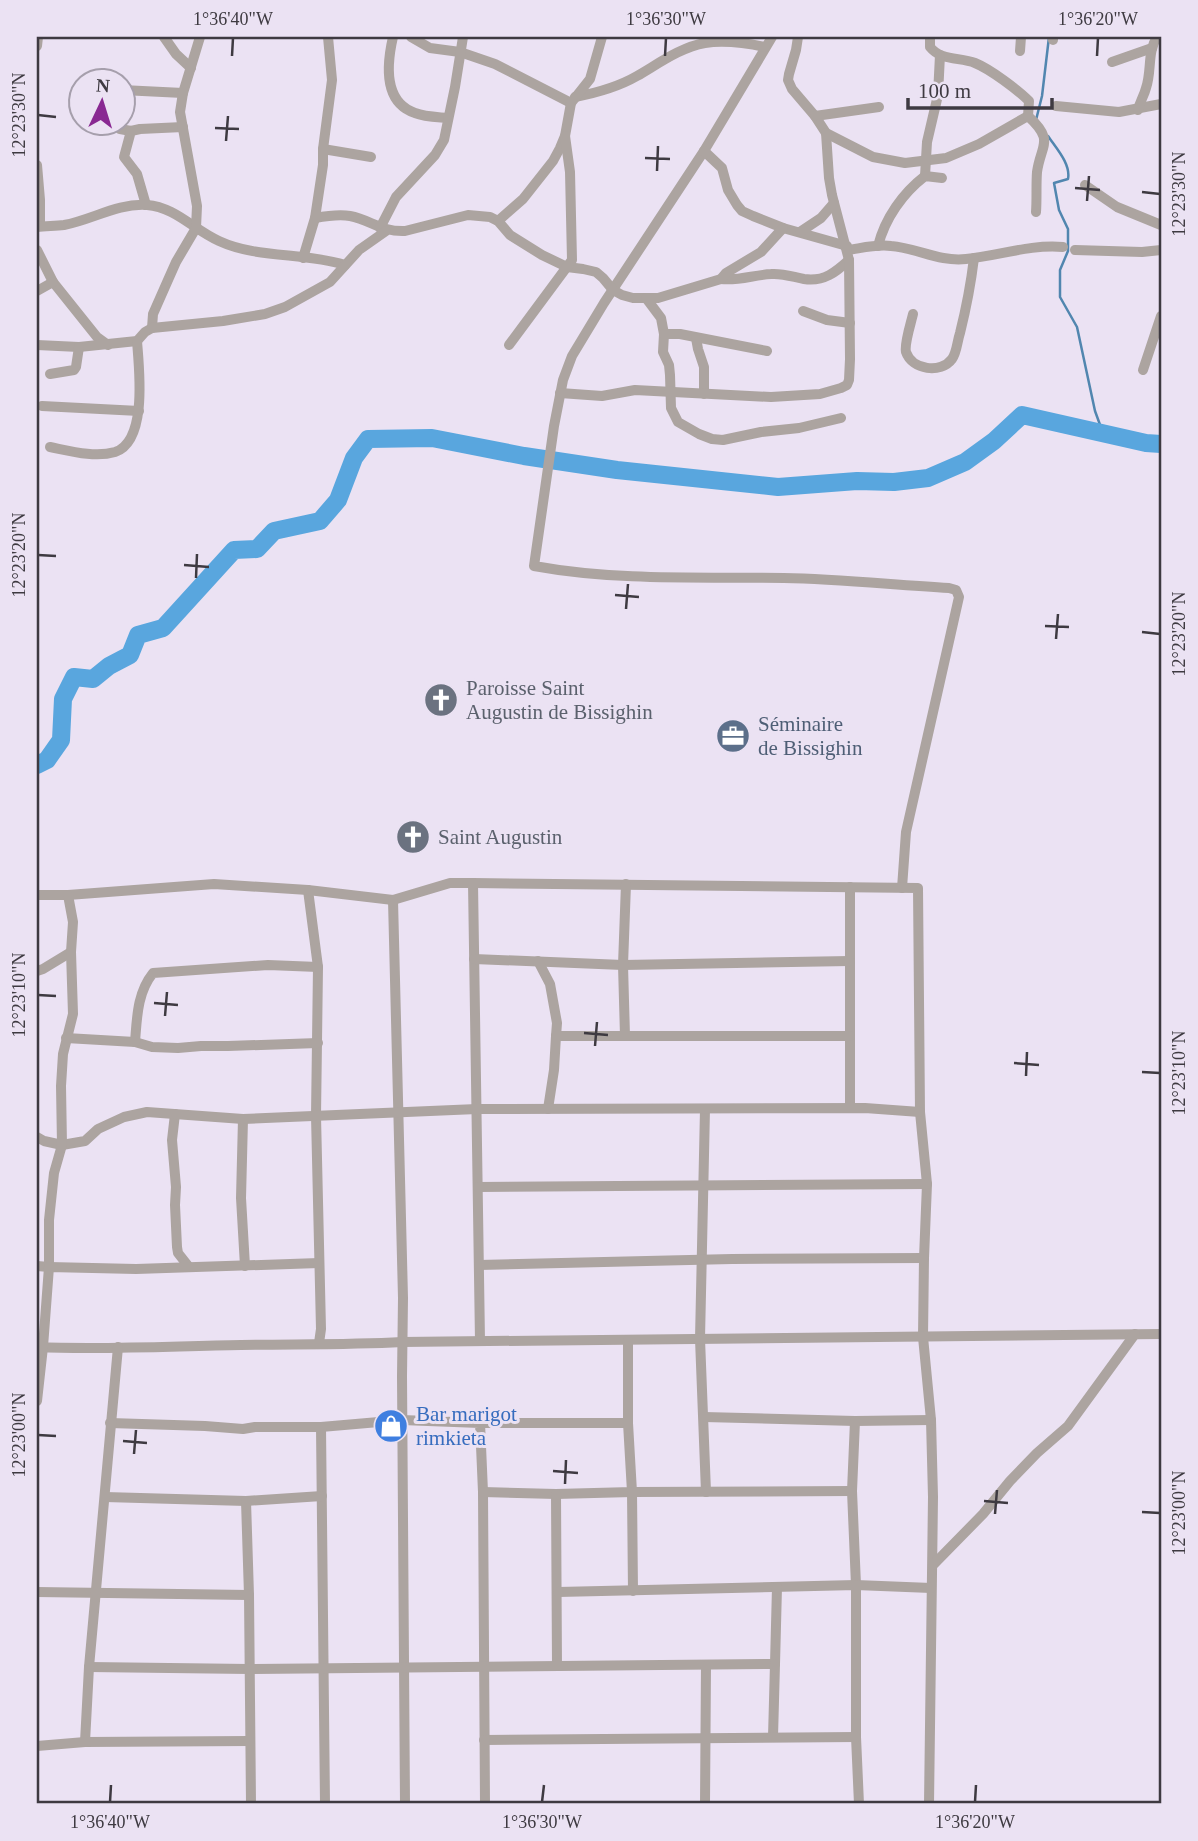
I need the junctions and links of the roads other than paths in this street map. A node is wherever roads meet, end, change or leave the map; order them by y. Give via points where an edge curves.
1 (38, 37) edge
2 (164, 37) edge
3 (200, 37) edge
4 (328, 37) edge
5 (393, 37) edge
6 (411, 37) edge
7 (463, 37) edge
8 (602, 37) edge
9 (772, 37) edge
10 (798, 37) edge
11 (930, 37) edge
12 (1021, 37) edge
13 (1157, 37) edge
14 (703, 40) edge
15 (37, 46) edge
16 (765, 47) junction
17 (1152, 48) junction
18 (1020, 51) dead end
19 (460, 52) junction
20 (940, 55) junction
21 (1112, 62) dead end
22 (191, 68) junction
23 (136, 91) edge
24 (183, 93) junction
25 (573, 100) junction
26 (1161, 104) edge
27 (1056, 106) dead end
28 (879, 107) dead end
29 (1138, 110) junction
30 (815, 116) junction
31 (1028, 116) junction
32 (448, 118) junction
33 (183, 127) junction
34 (136, 129) edge
35 (826, 133) junction
36 (130, 136) edge
37 (565, 136) junction
38 (323, 149) junction
39 (704, 150) junction
40 (371, 157) dead end
41 (927, 161) junction
42 (37, 165) edge
43 (925, 176) junction
44 (942, 178) dead end
45 (1085, 185) dead end
46 (834, 203) junction
47 (146, 205) junction
48 (1036, 212) dead end
49 (315, 218) junction
50 (498, 221) junction
51 (1161, 225) edge
52 (38, 226) edge
53 (196, 228) junction
54 (783, 228) junction
55 (383, 229) junction
56 (800, 232) junction
57 (878, 246) junction
58 (1063, 247) dead end
59 (37, 250) edge
60 (1075, 250) dead end
61 (1161, 250) edge
62 (848, 252) junction
63 (303, 258) junction
64 (974, 258) junction
65 (345, 265) junction
66 (566, 267) junction
67 (721, 279) junction
68 (53, 282) junction
69 (612, 290) junction
70 (37, 291) edge
71 (646, 299) junction
72 (803, 311) dead end
73 (913, 314) dead end
74 (1161, 316) edge
75 (850, 323) junction
76 (152, 328) junction
77 (664, 334) junction
78 (696, 338) junction
79 (137, 341) junction
80 (37, 345) edge
81 (108, 345) junction
82 (509, 345) dead end
83 (79, 347) junction
84 (767, 351) dead end
85 (1143, 370) dead end
86 (50, 374) dead end
87 (671, 391) junction
88 (560, 393) junction
89 (704, 394) junction
90 (42, 406) dead end
91 (139, 411) junction
92 (841, 418) dead end
93 (50, 447) dead end
94 (473, 883) junction
95 (626, 884) junction
96 (850, 887) junction
97 (902, 888) junction
98 (308, 890) junction
99 (37, 895) edge
100 (68, 895) junction
101 (393, 900) junction
102 (71, 952) junction
103 (474, 959) junction
104 (538, 961) junction
105 (850, 961) junction
106 (622, 965) junction
107 (318, 967) junction
108 (37, 971) edge
109 (556, 1036) junction
110 (625, 1036) junction
111 (850, 1037) junction
112 (66, 1038) junction
113 (135, 1042) junction
114 (318, 1043) junction
115 (850, 1108) junction
116 (477, 1109) junction
117 (548, 1109) junction
118 (705, 1109) junction
119 (920, 1112) junction
120 (398, 1113) junction
121 (175, 1114) junction
122 (316, 1116) junction
123 (243, 1119) junction
124 (37, 1137) edge
125 (62, 1145) junction
126 (927, 1184) junction
127 (704, 1185) junction
128 (478, 1187) junction
129 (923, 1258) junction
130 (702, 1260) junction
131 (319, 1264) junction
132 (479, 1265) junction
133 (37, 1266) edge
134 (245, 1266) junction
135 (49, 1267) junction
136 (189, 1267) junction
137 (1135, 1334) junction
138 (1161, 1334) edge
139 (923, 1337) junction
140 (700, 1339) junction
141 (628, 1340) junction
142 (480, 1341) junction
143 (402, 1342) junction
144 (319, 1343) junction
145 (40, 1347) edge
146 (118, 1347) junction
147 (37, 1401) edge
148 (704, 1417) junction
149 (402, 1420) junction
150 (930, 1420) junction
151 (855, 1422) junction
152 (110, 1423) junction
153 (480, 1423) junction
154 (628, 1423) junction
155 (321, 1427) junction
156 (852, 1491) junction
157 (483, 1492) junction
158 (632, 1492) junction
159 (706, 1492) junction
160 (556, 1494) junction
161 (321, 1496) junction
162 (105, 1497) junction
163 (246, 1500) junction
164 (933, 1565) junction
165 (856, 1585) junction
166 (777, 1587) junction
167 (931, 1587) junction
168 (633, 1591) junction
169 (37, 1592) edge
170 (558, 1592) junction
171 (97, 1594) junction
172 (249, 1595) junction
173 (775, 1664) junction
174 (557, 1666) junction
175 (706, 1666) junction
176 (89, 1667) junction
177 (404, 1667) junction
178 (483, 1667) junction
179 (323, 1668) junction
180 (250, 1669) junction
181 (773, 1737) junction
182 (856, 1737) junction
183 (706, 1739) junction
184 (484, 1740) junction
185 (250, 1741) junction
186 (85, 1742) junction
187 (37, 1746) edge
188 (251, 1804) edge
189 (325, 1804) edge
190 (405, 1804) edge
191 (485, 1804) edge
192 (705, 1804) edge
193 (859, 1804) edge
194 (929, 1804) edge

1 - 15 street
2 - 22 street
3 - 22 street
4 - 38 street via 332,80
5 - 32 street via 388,70 393,94 415,113
6 - 19 street via 429,48
7 - 19 street
8 - 25 street via 590,79
9 - 16 street
10 - 30 street via 788,80
11 - 20 street via 930,47
12 - 18 street
13 - 17 street
14 - 16 street
14 - 25 street via 627,81
16 - 39 street
17 - 21 street
17 - 29 street via 1147,87
19 - 25 street
19 - 32 street
20 - 31 street via 982,66 1029,101
20 - 41 street
22 - 24 street
23 - 24 street
24 - 33 street
25 - 37 street
26 - 29 street
27 - 29 street via 1105,112
28 - 30 street
30 - 35 street
31 - 41 street via 979,144
31 - 48 street via 1045,140 1038,163
32 - 55 street via 440,148 396,197
33 - 34 street
33 - 53 street via 197,206
35 - 41 street via 873,157 905,163
35 - 46 street
36 - 47 street via 124,157 137,174
37 - 50 street via 532,188
37 - 66 street via 573,255
38 - 40 street
38 - 49 street
39 - 54 street via 722,168 732,198 742,211
39 - 69 street
41 - 43 street
42 - 52 street
43 - 44 street
43 - 57 street via 888,219
45 - 51 street via 1117,206
46 - 56 street
46 - 62 street
47 - 52 street via 119,207 64,225
47 - 53 street via 176,214
49 - 55 street via 349,216
49 - 63 street
50 - 55 street via 468,215 405,232
50 - 66 street via 520,242
53 - 63 street via 220,242
53 - 76 street via 153,314
54 - 56 street
54 - 67 street via 761,252
55 - 65 street
56 - 62 street
57 - 62 street
57 - 64 street via 939,258
58 - 64 street
59 - 68 street
60 - 61 street
62 - 67 street via 825,278 771,274
62 - 75 street
63 - 65 street
64 - 73 street via 965,317 953,357 944,366 923,367 907,354
65 - 76 street via 330,282 265,314
66 - 69 street via 596,272
66 - 82 street
67 - 71 street
68 - 70 street
68 - 81 street
69 - 71 street
69 - 88 street via 572,356
71 - 77 street via 661,318
72 - 75 street
74 - 85 street
75 - 89 street via 849,380 844,387 820,394 771,397
76 - 79 street
77 - 78 street
77 - 87 street
78 - 84 street
78 - 89 street
79 - 81 street
79 - 91 street
80 - 83 street
81 - 83 street
83 - 86 street via 74,370
87 - 88 street via 602,396
87 - 89 street
87 - 92 street via 671,408 678,422 712,439
88 - 97 street via 534,566 638,577 787,578 957,590 906,832
90 - 91 street
91 - 93 street via 128,441 115,452
94 - 95 street
94 - 101 street via 450,883
94 - 103 street
95 - 96 street
95 - 106 street
96 - 97 street
96 - 105 street
97 - 119 street via 918,888
98 - 100 street via 214,884
98 - 101 street
98 - 107 street
99 - 100 street
100 - 102 street via 73,922
101 - 120 street
102 - 108 street
102 - 112 street via 73,1014
103 - 104 street
103 - 116 street
104 - 106 street
104 - 109 street via 550,984
105 - 106 street
105 - 111 street
106 - 110 street
107 - 113 street via 268,965 153,973 139,1002
107 - 114 street
109 - 110 street
109 - 117 street
110 - 111 street
111 - 115 street
112 - 113 street
112 - 125 street
113 - 114 street via 178,1048
114 - 122 street
115 - 118 street
115 - 119 street
116 - 117 street
116 - 120 street
116 - 128 street
117 - 118 street
118 - 127 street
119 - 126 street
120 - 122 street
120 - 143 street
121 - 123 street
121 - 125 street via 147,1112 124,1117 85,1141
121 - 136 street via 177,1247
122 - 123 street
122 - 131 street
123 - 134 street
124 - 125 street
125 - 135 street via 50,1208
126 - 127 street
126 - 129 street
127 - 128 street
127 - 130 street
128 - 132 street
129 - 130 street
129 - 139 street
130 - 132 street
130 - 140 street
131 - 134 street
131 - 144 street
132 - 142 street
133 - 135 street
134 - 136 street
135 - 136 street
135 - 145 street
137 - 138 street
137 - 139 street
137 - 164 street via 1068,1426
139 - 140 street
139 - 150 street
140 - 141 street
140 - 148 street
141 - 142 street
141 - 154 street
142 - 143 street
143 - 144 street
143 - 149 street
144 - 146 street
145 - 146 street
145 - 147 street
146 - 152 street
148 - 151 street
148 - 159 street
149 - 153 street
149 - 155 street
149 - 177 street
150 - 151 street
150 - 164 street
151 - 156 street
152 - 155 street
152 - 162 street
153 - 154 street
153 - 157 street
154 - 158 street
155 - 161 street
156 - 159 street
156 - 165 street
157 - 160 street
157 - 178 street
158 - 159 street
158 - 160 street
158 - 168 street
160 - 170 street
161 - 163 street
161 - 179 street
162 - 163 street
162 - 171 street
163 - 172 street
164 - 167 street
165 - 166 street
165 - 167 street
165 - 182 street
166 - 168 street
166 - 173 street
167 - 194 street
168 - 170 street
169 - 171 street
170 - 174 street
171 - 172 street
171 - 176 street
172 - 180 street
173 - 175 street
173 - 181 street
174 - 175 street
174 - 178 street
175 - 183 street
176 - 180 street
176 - 186 street
177 - 178 street
177 - 179 street
177 - 190 street
178 - 184 street
179 - 180 street
179 - 189 street
180 - 185 street
181 - 182 street
181 - 183 street
182 - 193 street
183 - 184 street
183 - 192 street
184 - 191 street
185 - 186 street
185 - 188 street
186 - 187 street

